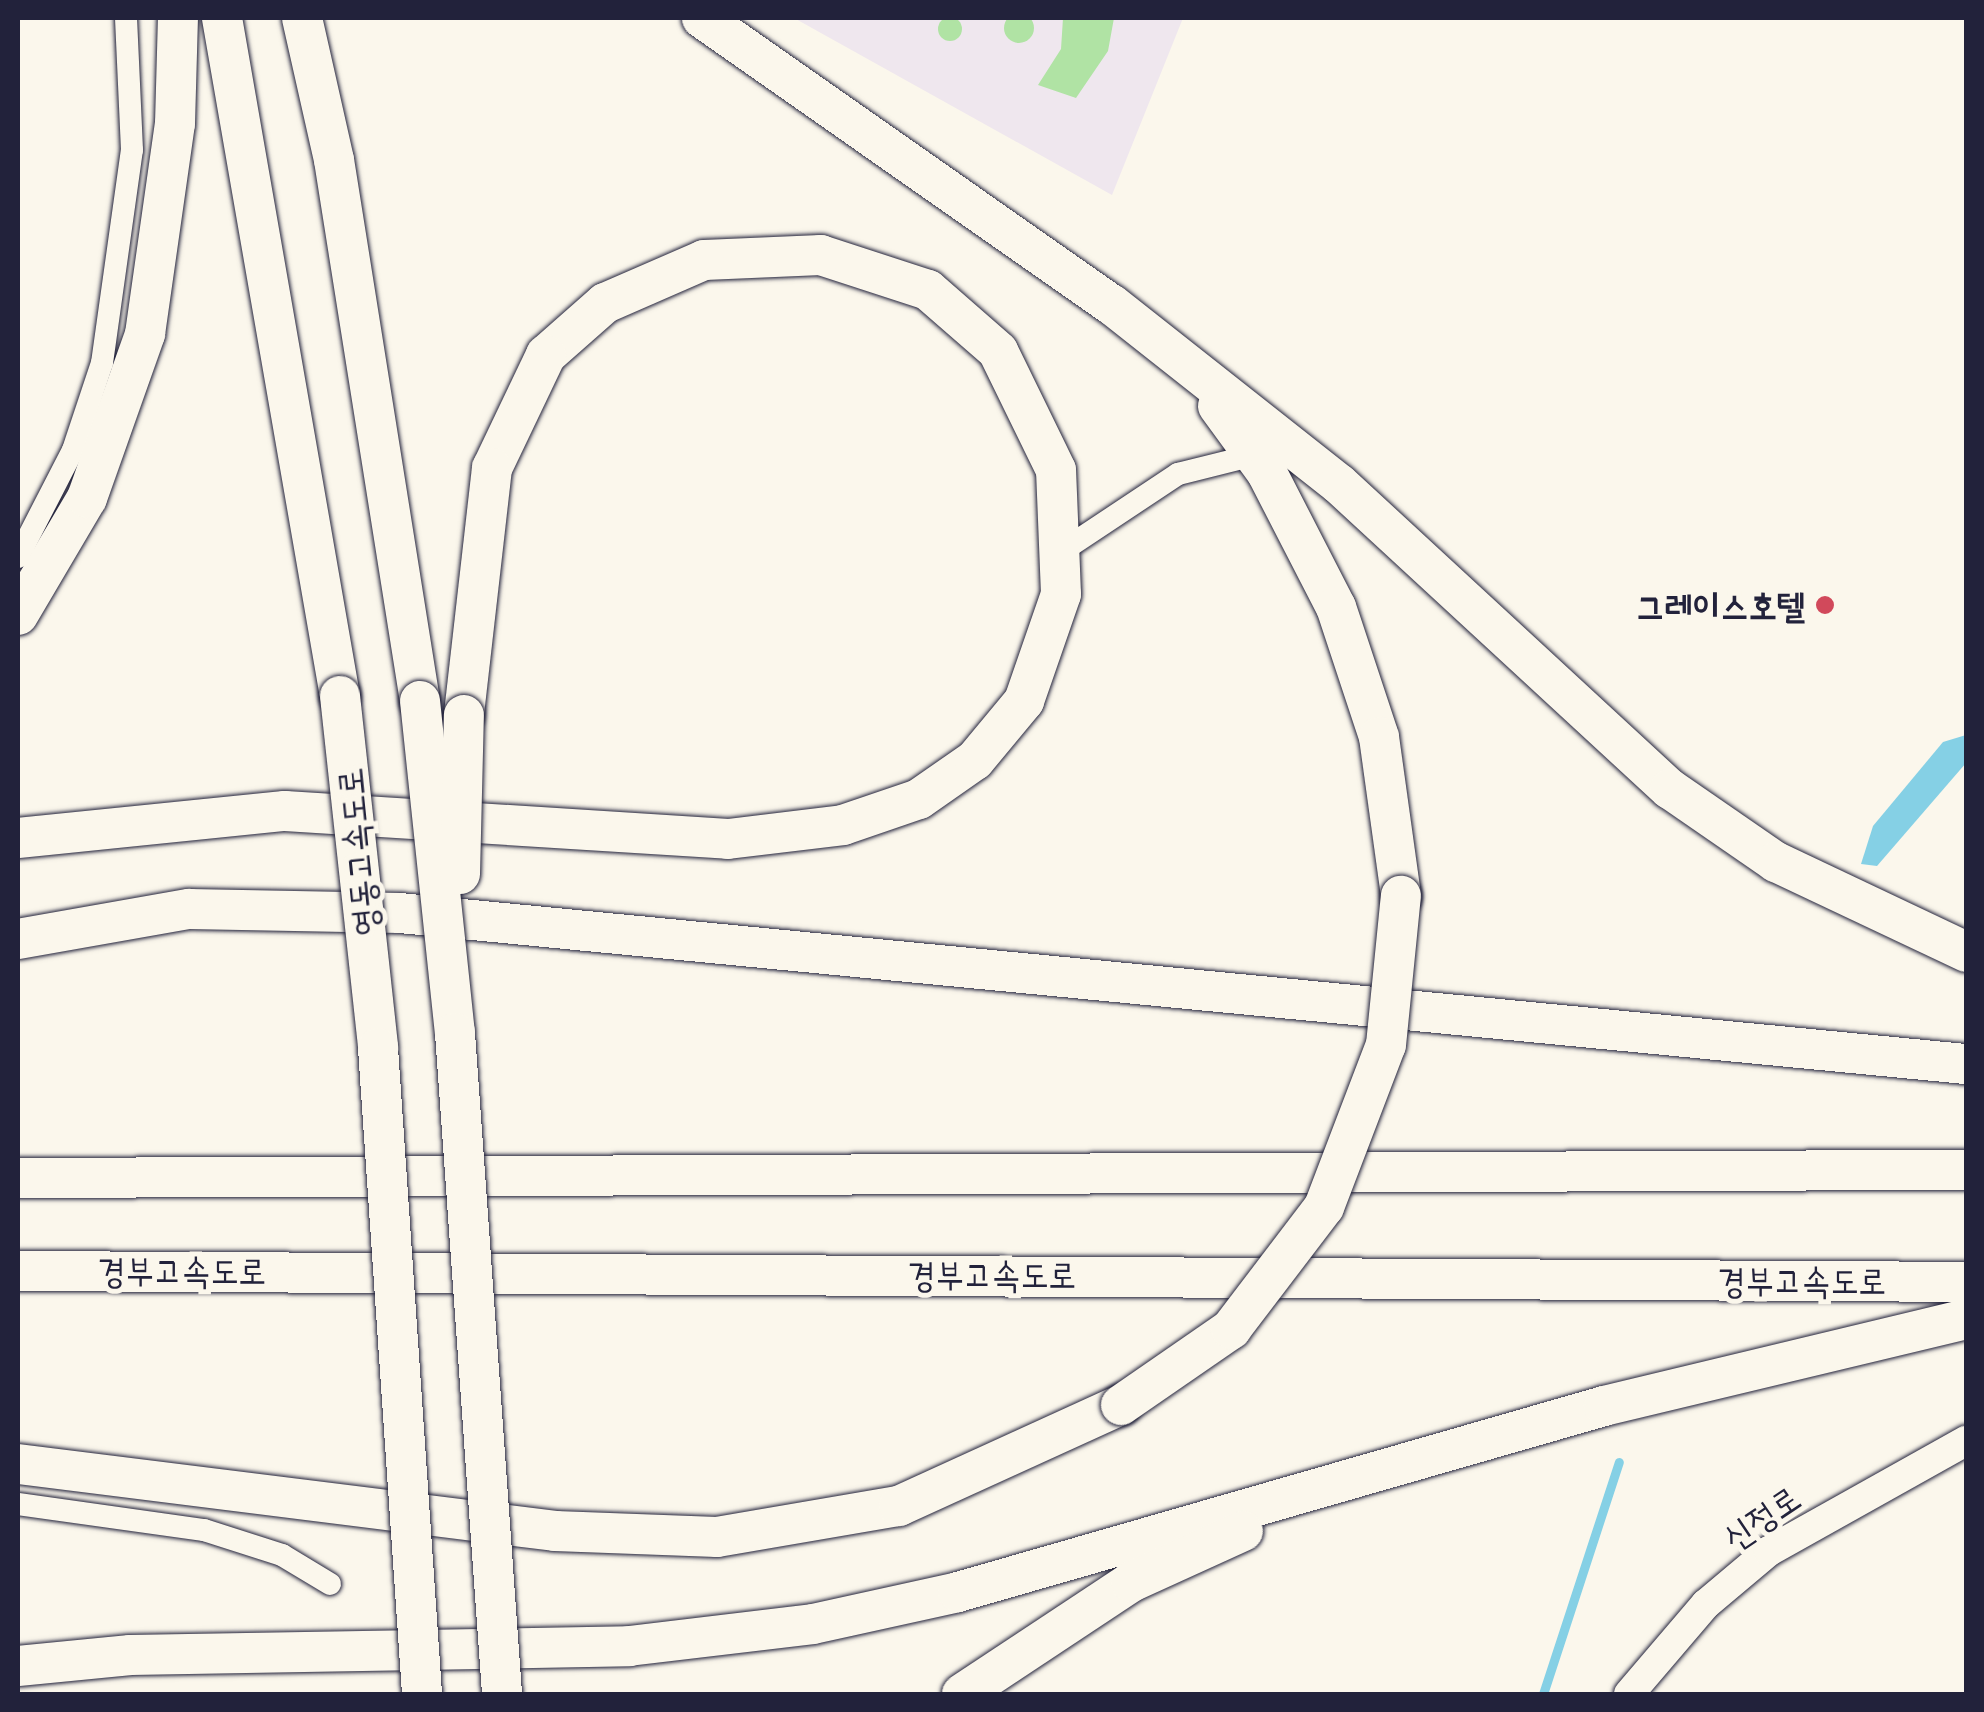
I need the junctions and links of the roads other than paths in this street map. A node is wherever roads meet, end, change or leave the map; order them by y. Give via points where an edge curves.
1 (126, 18) edge
2 (178, 18) edge
3 (222, 18) edge
4 (302, 18) edge
5 (702, 18) edge
6 (1110, 304) junction
7 (1254, 455) junction
8 (1065, 549) junction
9 (18, 558) edge
10 (18, 615) edge
11 (18, 838) edge
12 (18, 939) edge
13 (1966, 952) edge
14 (455, 1033) junction
15 (1966, 1064) edge
16 (1966, 1170) edge
17 (18, 1178) edge
18 (18, 1272) edge
19 (1966, 1282) edge
20 (1966, 1319) edge
21 (1966, 1441) edge
22 (1433, 1456) junction
23 (18, 1464) edge
24 (18, 1504) edge
25 (415, 1534) junction
26 (330, 1584) dead end
27 (18, 1666) edge
28 (400, 1694) edge
29 (422, 1694) edge
30 (502, 1694) edge
31 (962, 1694) edge
32 (1629, 1694) edge

1 - 9 street via 132,150 102,363 73,450
2 - 10 highway via 164,229 140,353 87,498
3 - 25 highway, 영동고속도로, bridge via 340,696
4 - 14 highway, bridge via 334,160 420,701
5 - 6 highway
6 - 7 highway via 1178,358
6 - 13 highway via 1339,484 1670,789 1776,862
7 - 8 street via 1178,474
7 - 23 highway, bridge via 1303,537 1360,674 1379,736 1401,896 1386,1045 1324,1207 1231,1329 1121,1405 900,1506 717,1537 555,1531
8 - 11 highway via 1041,669 1002,730 946,784 844,824 728,840 284,811
8 - 14 highway, bridge via 1042,430 998,350 958,314 860,262 784,253 704,260 605,303 546,355 524,391 482,516 464,715
12 - 15 highway via 189,909 400,913
14 - 30 highway, bridge
16 - 17 highway
18 - 19 highway, 경부고속도로
20 - 22 highway
21 - 32 street, 신정로 via 1769,1552 1706,1604
22 - 27 highway via 813,1624 629,1646 130,1655
22 - 31 highway via 1131,1582
24 - 26 street via 204,1530 282,1555
25 - 28 highway, bridge
25 - 29 highway, 영동고속도로, bridge

